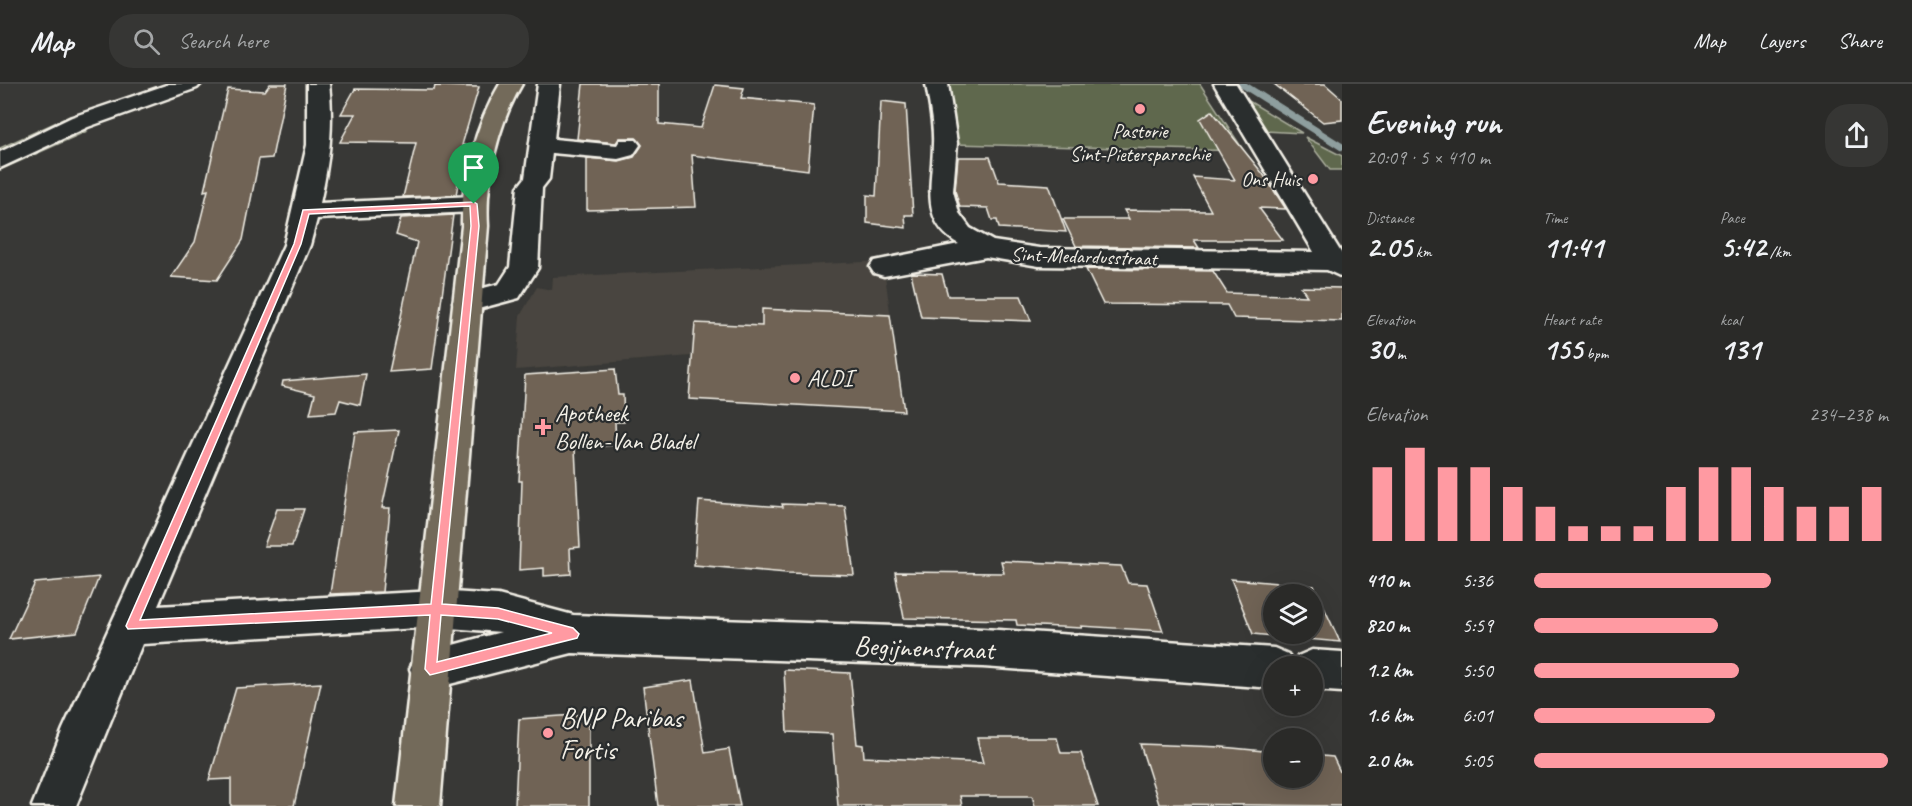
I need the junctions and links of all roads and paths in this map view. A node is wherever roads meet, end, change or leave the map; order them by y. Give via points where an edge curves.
1 (190, 84) edge
2 (318, 84) edge
3 (511, 84) edge
4 (518, 84) edge
5 (549, 84) edge
6 (937, 84) edge
7 (1225, 84) edge
8 (628, 145) dead end
9 (541, 146) junction
10 (0, 161) edge
11 (306, 212) junction
12 (474, 215) junction
13 (986, 248) junction
14 (1337, 264) edge
15 (884, 267) dead end
16 (467, 302) junction
17 (436, 609) junction
18 (132, 626) junction
19 (573, 634) junction
20 (1263, 667) edge
21 (430, 669) junction
22 (1323, 671) edge
23 (1342, 672) edge
24 (54, 806) edge
25 (418, 806) edge

1 - 10 street via 80,122
2 - 11 street via 317,167
3 - 12 main road via 495,111
4 - 12 main road via 507,144 482,216
5 - 9 street
6 - 13 street, Sint-Medardusstraat via 945,143 941,191 946,213 961,234
7 - 14 street
8 - 9 street via 618,152
9 - 16 street via 537,179 530,188 524,268 509,291
11 - 12 street
11 - 18 street via 297,244
12 - 16 main road
13 - 14 street, Sint-Medardusstraat via 1039,257
13 - 15 street
16 - 17 main road
17 - 18 street, Begijnenstraat
17 - 19 street, Begijnenstraat via 498,613
17 - 21 main road
18 - 24 street
19 - 20 street, Begijnenstraat via 983,648
19 - 21 street, Begijnenstraat
21 - 25 main road
22 - 23 street

